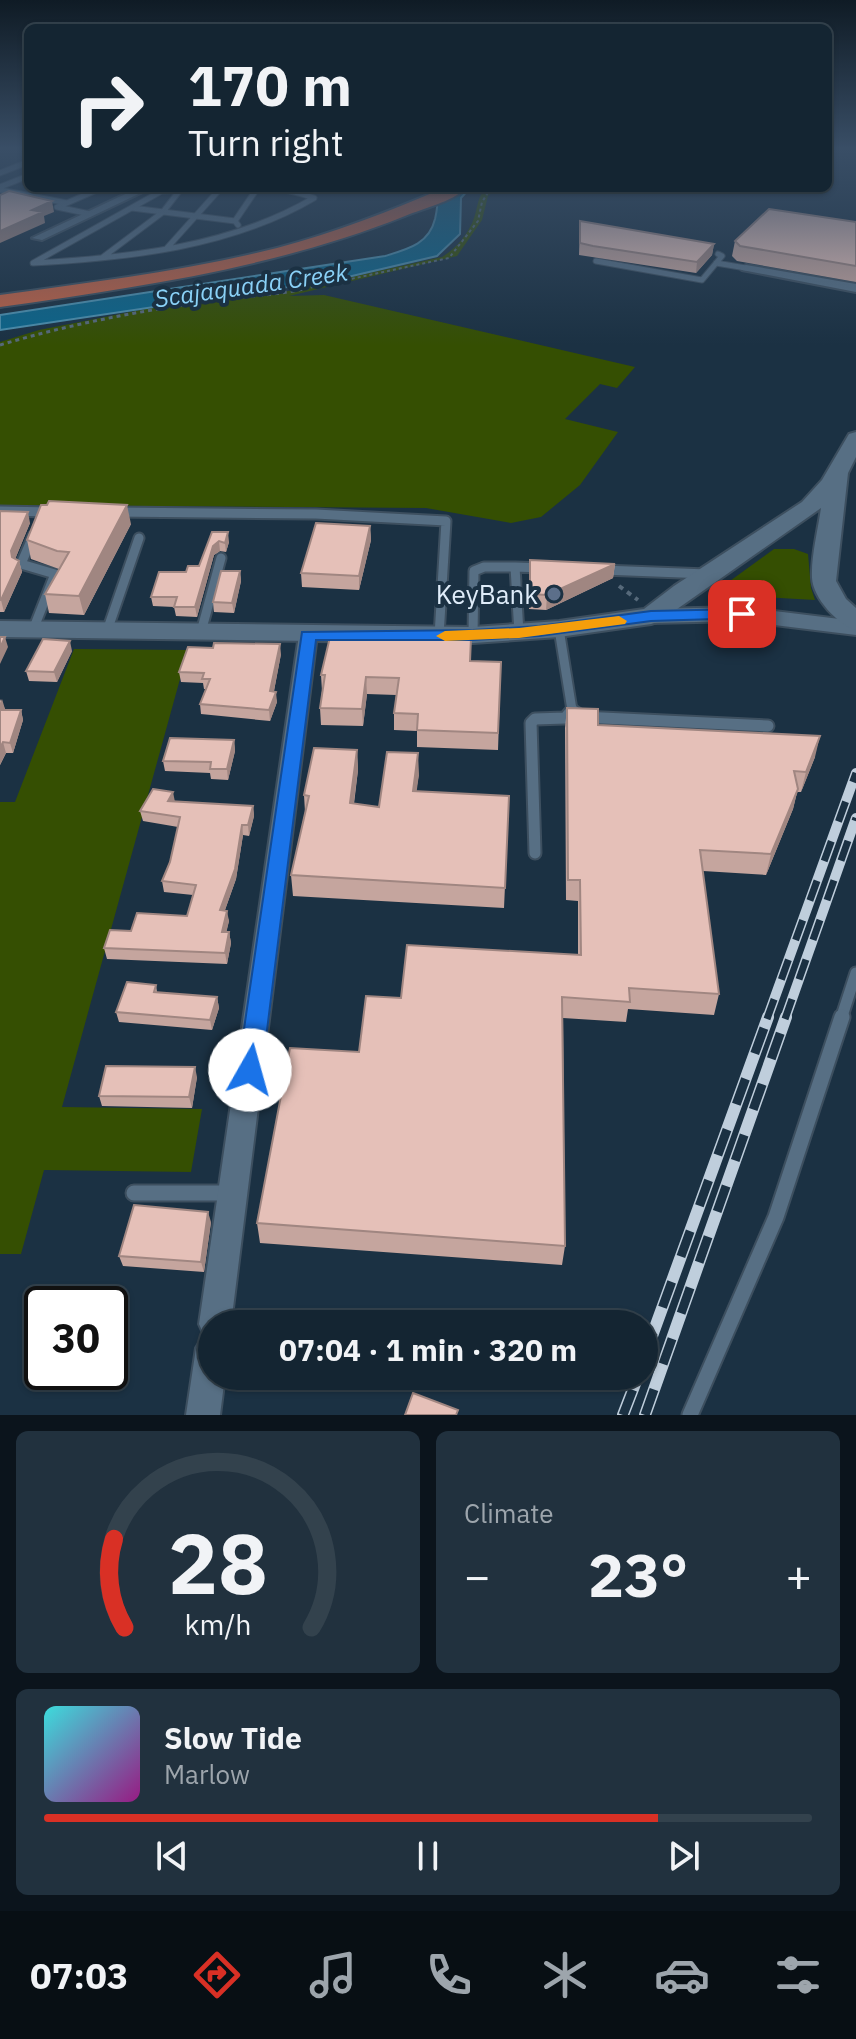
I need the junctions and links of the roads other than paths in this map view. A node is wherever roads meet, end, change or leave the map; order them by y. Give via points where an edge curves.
1 (85, 213) edge
2 (122, 213) edge
3 (162, 213) joint
4 (200, 213) edge
5 (240, 213) edge
6 (283, 213) edge
7 (383, 213) edge
8 (389, 213) edge
9 (90, 214) joint
10 (197, 217) junction
11 (235, 221) junction
12 (359, 224) junction
13 (242, 229) junction
14 (38, 238) dead end
15 (167, 248) junction
16 (718, 254) dead end
17 (103, 257) junction
18 (596, 261) edge
19 (716, 263) junction
20 (746, 268) joint
21 (856, 288) edge
22 (0, 293) edge
23 (0, 301) edge
24 (856, 438) edge
25 (845, 468) edge
26 (0, 511) edge
27 (63, 512) edge
28 (111, 512) edge
29 (38, 524) edge
30 (139, 538) dead end
31 (221, 558) dead end
32 (515, 567) junction
33 (556, 568) edge
34 (598, 570) edge
35 (709, 574) junction
36 (646, 609) junction
37 (856, 625) edge
38 (0, 629) edge
39 (559, 629) junction
40 (33, 630) junction
41 (107, 631) junction
42 (201, 632) junction
43 (519, 633) junction
44 (308, 635) junction
45 (473, 635) junction
46 (439, 636) junction
47 (572, 710) junction
48 (768, 726) dead end
49 (535, 853) dead end
50 (856, 973) edge
51 (134, 1193) dead end
52 (233, 1193) junction
53 (217, 1310) edge
54 (206, 1390) edge
55 (203, 1415) edge
56 (690, 1415) edge

1 - 9 lane
2 - 17 lane via 33,263
3 - 10 lane
3 - 17 lane
4 - 10 lane
5 - 11 lane
6 - 13 lane
7 - 12 highway
8 - 12 highway
9 - 14 street
10 - 11 lane
10 - 15 lane
11 - 13 lane
12 - 22 highway via 201,263
12 - 23 highway via 285,251 190,272
13 - 15 lane
15 - 17 lane
16 - 19 lane via 722,256
18 - 19 lane via 702,280
19 - 20 lane
20 - 21 street
24 - 25 main road
25 - 35 main road via 801,515
25 - 37 main road via 824,581
26 - 27 lane
28 - 46 lane via 446,521
29 - 40 lane via 21,564 55,574
30 - 41 lane
31 - 42 lane
32 - 33 lane
32 - 43 lane
32 - 45 lane via 474,571
34 - 35 lane
35 - 36 main road
36 - 37 street
36 - 39 main road
38 - 40 main road
39 - 43 main road
39 - 47 lane
40 - 41 main road
41 - 42 main road
42 - 44 main road
43 - 45 main road
44 - 46 main road
44 - 52 street
45 - 46 main road
47 - 48 lane via 582,717
47 - 49 lane via 565,718 531,723
50 - 56 lane via 776,1217
51 - 52 lane
52 - 53 street
54 - 55 street

